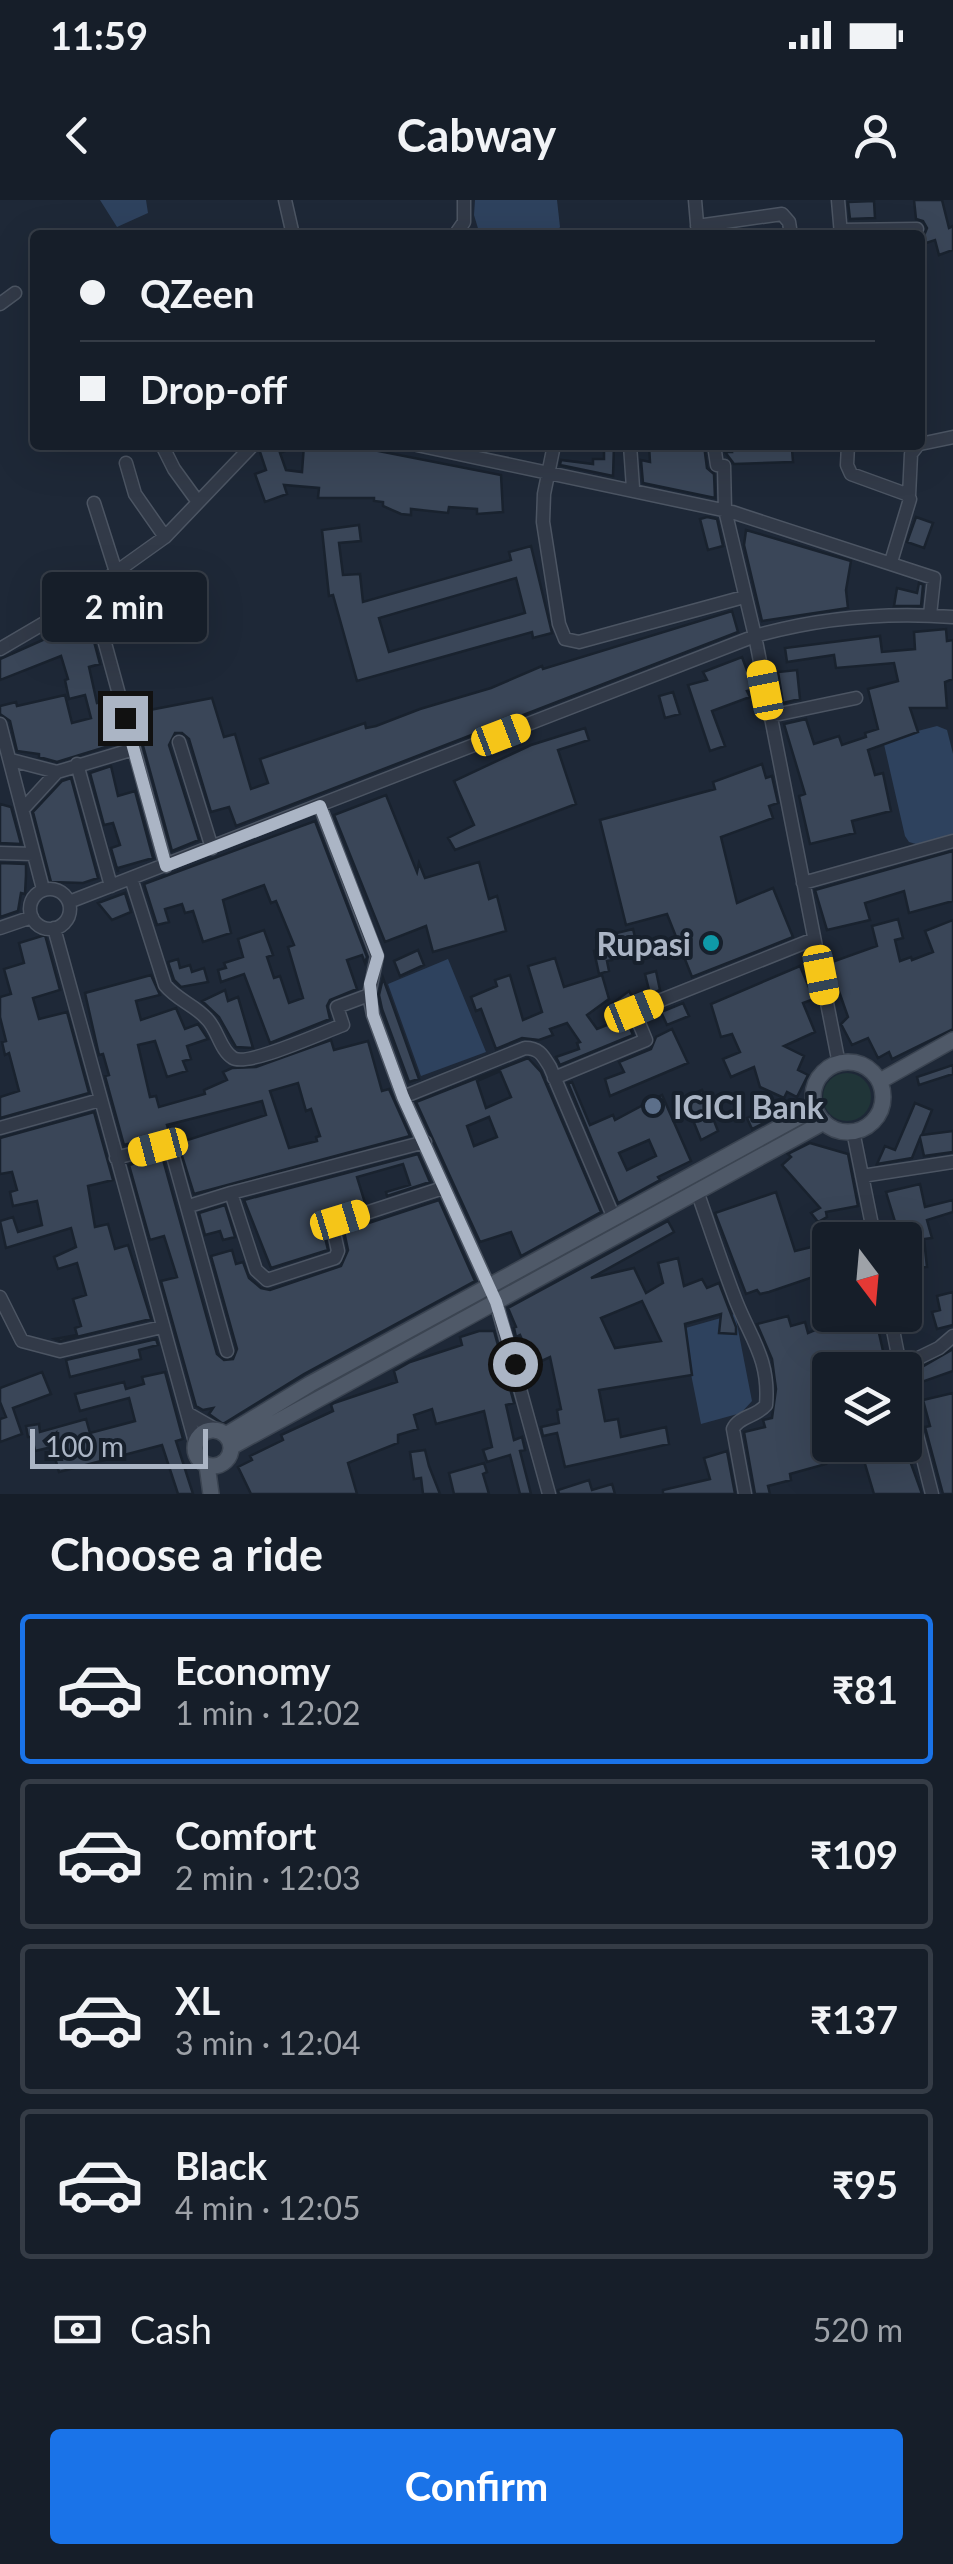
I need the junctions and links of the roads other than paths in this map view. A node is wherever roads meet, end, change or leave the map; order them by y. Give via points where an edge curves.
1 (285, 200) edge
2 (464, 200) edge
3 (695, 200) edge
4 (838, 200) edge
5 (917, 229) dead end
6 (292, 230) edge
7 (458, 230) edge
8 (698, 230) edge
9 (790, 230) edge
10 (841, 230) edge
11 (898, 230) edge
12 (15, 293) dead end
13 (0, 304) edge
14 (953, 437) edge
15 (925, 444) edge
16 (164, 450) edge
17 (248, 450) edge
18 (459, 450) edge
19 (553, 450) edge
20 (630, 450) edge
21 (715, 450) edge
22 (848, 450) edge
23 (915, 450) edge
24 (126, 463) dead end
25 (548, 471) junction
26 (633, 488) junction
27 (909, 496) junction
28 (198, 502) junction
29 (94, 503) dead end
30 (725, 510) junction
31 (165, 537) junction
32 (891, 562) junction
33 (116, 572) junction
34 (91, 592) junction
35 (744, 597) junction
36 (930, 615) junction
37 (953, 617) edge
38 (755, 636) junction
39 (0, 649) edge
40 (856, 698) dead end
41 (770, 716) junction
42 (0, 724) edge
43 (179, 742) dead end
44 (134, 750) junction
45 (11, 760) junction
46 (77, 764) junction
47 (57, 772) junction
48 (320, 806) junction
49 (23, 810) junction
50 (953, 841) edge
51 (212, 848) junction
52 (0, 853) edge
53 (34, 854) junction
54 (166, 866) junction
55 (130, 878) junction
56 (803, 883) junction
57 (111, 886) junction
58 (44, 889) junction
59 (69, 902) junction
60 (32, 917) junction
61 (0, 928) edge
62 (54, 928) junction
63 (814, 939) junction
64 (369, 995) junction
65 (953, 1040) edge
66 (838, 1064) junction
67 (554, 1078) junction
68 (880, 1082) junction
69 (403, 1097) junction
70 (100, 1100) junction
71 (819, 1114) junction
72 (0, 1128) edge
73 (853, 1132) junction
74 (425, 1142) junction
75 (116, 1158) junction
76 (953, 1162) edge
77 (862, 1176) junction
78 (443, 1188) junction
79 (697, 1191) junction
80 (231, 1193) junction
81 (189, 1206) junction
82 (614, 1218) junction
83 (871, 1222) edge
84 (492, 1295) junction
85 (0, 1296) edge
86 (162, 1327) junction
87 (953, 1336) edge
88 (227, 1351) dead end
89 (922, 1357) edge
90 (187, 1414) junction
91 (224, 1437) junction
92 (195, 1442) junction
93 (922, 1457) edge
94 (207, 1466) junction
95 (211, 1494) edge
96 (550, 1494) edge
97 (745, 1494) edge
98 (932, 1494) edge

1 - 6 street
2 - 7 street
3 - 8 street
4 - 10 street
5 - 11 street
8 - 9 street via 782,214
12 - 13 street
14 - 15 street
16 - 28 street
17 - 28 street
18 - 25 street
19 - 25 street
20 - 26 street
21 - 30 street via 717,465 724,466
22 - 27 street via 854,476
23 - 27 street
24 - 31 street via 135,494
25 - 26 street
25 - 35 street via 544,535 565,639 579,642
26 - 30 street
27 - 32 street
28 - 31 street
29 - 33 street
30 - 32 street
30 - 35 street
31 - 33 street
32 - 36 street via 934,578
33 - 34 street
34 - 39 street
34 - 44 street
35 - 38 street
36 - 37 street
36 - 38 street via 849,618
38 - 41 street
38 - 48 street
40 - 41 street
41 - 56 street
42 - 45 street
43 - 51 street
44 - 46 street
44 - 54 street
45 - 47 street
45 - 49 street
46 - 47 street
46 - 57 street
47 - 49 street
48 - 51 street
48 - 64 street via 378,956
49 - 53 street
50 - 56 street
51 - 54 street
52 - 53 street
53 - 58 street
54 - 55 street
55 - 57 street
55 - 64 street via 165,985 207,1019 238,1060 343,1025 338,1007
56 - 63 street
57 - 59 street
58 - 59 street via 59,890
58 - 60 street via 31,900
59 - 62 street via 67,919
60 - 61 street
60 - 62 street
62 - 70 street
63 - 66 street
63 - 67 street via 634,1011 646,1040
64 - 69 street
65 - 68 main road
66 - 68 main road via 867,1067
66 - 71 main road via 818,1081
67 - 69 street via 541,1052 526,1048
67 - 82 street
68 - 73 main road via 879,1114
69 - 74 street
70 - 72 street
70 - 75 street
71 - 73 main road
71 - 79 main road
71 - 82 main road
73 - 77 street
74 - 78 street
74 - 80 street
75 - 81 street via 167,1146
75 - 86 street
76 - 77 street
77 - 83 street
78 - 80 street via 340,1220 333,1228 335,1258 267,1280 256,1270
78 - 84 street
79 - 84 main road
79 - 97 street via 764,1373 766,1404 732,1430
80 - 81 street
81 - 88 street
82 - 84 main road
84 - 91 main road
84 - 96 street
85 - 86 street via 22,1341 54,1351
86 - 90 street
87 - 89 street
90 - 91 street
90 - 92 street
91 - 92 main road via 202,1432
91 - 94 main road via 224,1462
92 - 94 main road
93 - 98 street
94 - 95 main road

